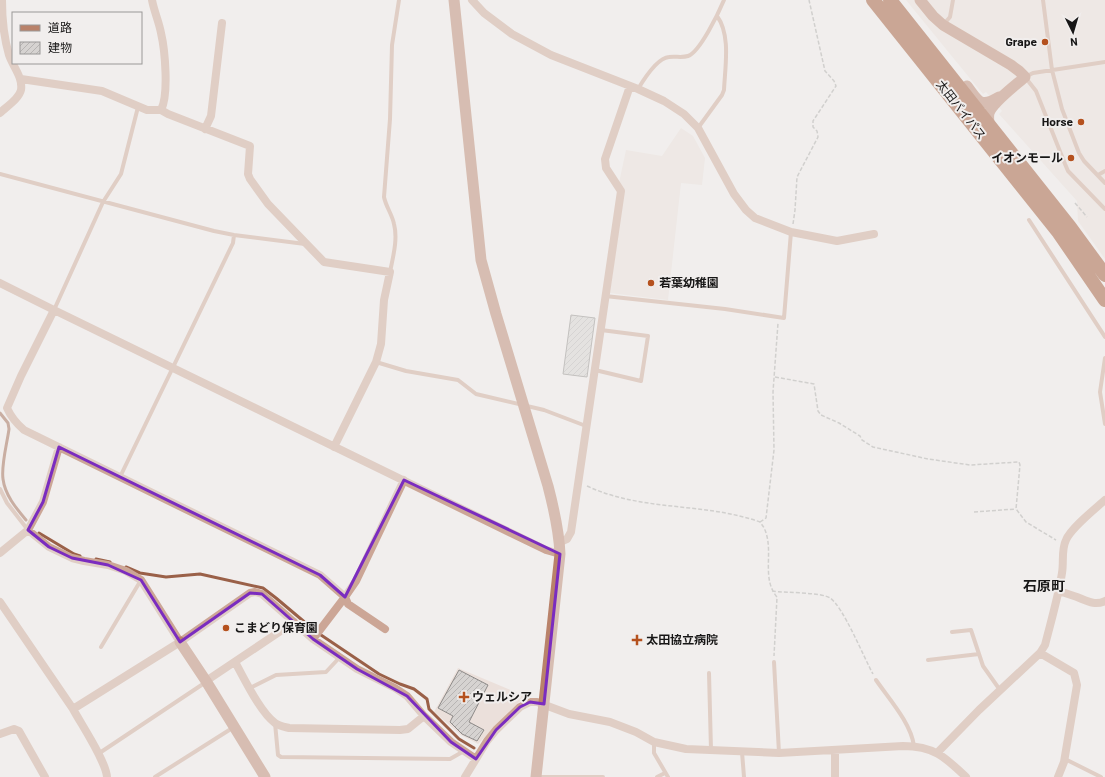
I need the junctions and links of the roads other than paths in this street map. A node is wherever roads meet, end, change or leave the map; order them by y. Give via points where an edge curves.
1 (152, 0) edge
2 (399, 0) edge
3 (454, 0) edge
4 (472, 0) edge
5 (724, 0) edge
6 (873, 0) edge
7 (890, 0) edge
8 (920, 0) edge
9 (953, 0) edge
10 (1043, 0) edge
11 (1, 4) edge
12 (717, 16) junction
13 (222, 23) dead end
14 (943, 25) junction
15 (934, 56) junction
16 (12, 62) edge
17 (1105, 62) edge
18 (13, 64) edge
19 (1052, 70) junction
20 (1025, 77) junction
21 (21, 79) junction
22 (630, 86) junction
23 (638, 89) junction
24 (1005, 94) junction
25 (138, 107) junction
26 (161, 110) junction
27 (0, 113) edge
28 (990, 125) junction
29 (698, 128) junction
30 (205, 129) junction
31 (1105, 172) edge
32 (0, 174) edge
33 (1098, 176) junction
34 (1105, 183) edge
35 (103, 202) junction
36 (1105, 209) edge
37 (1029, 220) dead end
38 (791, 232) junction
39 (874, 234) dead end
40 (234, 235) junction
41 (307, 244) junction
42 (390, 272) junction
43 (1105, 275) edge
44 (0, 283) edge
45 (605, 296) junction
46 (1105, 300) edge
47 (54, 310) junction
48 (600, 330) junction
49 (1105, 337) edge
50 (1105, 358) edge
51 (376, 362) junction
52 (173, 367) junction
53 (594, 370) junction
54 (523, 406) junction
55 (1105, 424) edge
56 (586, 426) junction
57 (59, 447) junction
58 (334, 447) junction
59 (120, 477) junction
60 (404, 480) junction
61 (0, 489) edge
62 (1105, 500) edge
63 (28, 530) junction
64 (560, 542) junction
65 (0, 553) edge
66 (560, 554) junction
67 (141, 580) junction
68 (1059, 591) junction
69 (345, 597) junction
70 (1105, 601) edge
71 (0, 602) edge
72 (294, 622) junction
73 (385, 630) dead end
74 (952, 632) dead end
75 (313, 639) junction
76 (180, 642) junction
77 (101, 648) dead end
78 (1040, 653) junction
79 (979, 654) junction
80 (340, 657) junction
81 (928, 660) dead end
82 (235, 662) junction
83 (774, 662) road end
84 (708, 673) dead end
85 (876, 680) road end
86 (206, 681) junction
87 (250, 688) junction
88 (1000, 691) junction
89 (544, 704) junction
90 (73, 709) junction
91 (424, 716) junction
92 (275, 723) junction
93 (234, 727) junction
94 (0, 734) edge
95 (654, 742) junction
96 (914, 746) junction
97 (464, 750) junction
98 (711, 750) junction
99 (835, 750) junction
100 (742, 751) junction
101 (937, 752) junction
102 (779, 753) junction
103 (98, 754) junction
104 (476, 759) junction
105 (1064, 759) junction
106 (666, 775) edge
107 (45, 777) edge
108 (107, 777) edge
109 (155, 777) edge
110 (265, 777) edge
111 (465, 777) edge
112 (536, 777) edge
113 (578, 777) edge
114 (603, 777) edge
115 (657, 777) edge
116 (744, 777) edge
117 (835, 777) edge
118 (966, 777) edge
119 (1058, 777) edge
120 (1101, 777) edge

1 - 26 street via 164,55 165,91
2 - 42 lane via 392,45 384,197 394,224 395,241
3 - 54 street via 481,260
4 - 22 street via 484,13 512,34 545,52
5 - 12 lane
6 - 46 highway, 太田バイパス via 1059,233
7 - 15 highway, 太田バイパス
8 - 14 street
9 - 14 lane via 950,17
10 - 19 lane
11 - 16 street via 4,35
12 - 23 lane via 694,52 688,57 668,57 646,76
12 - 29 lane via 722,23 726,39 724,90
13 - 30 street via 211,116
14 - 20 street via 1011,65
15 - 24 street via 947,62 982,102 988,103
15 - 28 highway, 太田バイパス
17 - 19 lane
18 - 21 street
19 - 20 lane
19 - 33 lane via 1062,109 1080,153
20 - 24 street
20 - 36 lane via 1036,91 1068,171
21 - 25 street via 102,91
21 - 27 street via 18,96
22 - 23 street
22 - 45 street via 605,159 606,168 621,191
23 - 29 street via 664,101 684,114
24 - 28 street via 990,111
25 - 26 street
25 - 35 lane via 121,174
26 - 30 street
28 - 43 highway, 太田バイパス
29 - 38 street via 734,194 746,210 755,218
30 - 41 street via 250,146 250,179 268,204
31 - 33 lane
32 - 35 lane
33 - 34 lane
35 - 40 lane
35 - 47 lane
37 - 49 lane
38 - 39 street via 836,241
38 - 45 lane via 784,318
40 - 41 lane
40 - 52 lane via 233,243
41 - 42 street via 324,262
42 - 51 street via 384,300 381,344
44 - 47 street
45 - 48 street
47 - 52 street
47 - 57 street via 7,408 16,423 24,430
48 - 53 street
48 - 53 lane via 648,336 641,381
50 - 55 lane via 1100,392
51 - 54 lane via 458,380 476,394
51 - 58 street
52 - 58 street
52 - 59 lane
53 - 56 street
54 - 56 lane via 544,410
54 - 64 street via 553,506
56 - 64 street via 571,532 567,539
57 - 59 street
57 - 63 street via 43,502
58 - 60 street
59 - 69 street via 320,575
60 - 66 street via 550,552
60 - 69 street via 356,581
61 - 63 lane via 7,503
62 - 68 street via 1066,539
63 - 65 street
63 - 67 street via 49,547 72,558 108,565
64 - 66 street
66 - 89 street
67 - 76 street
67 - 77 lane
68 - 70 street via 1090,603
68 - 78 street via 1045,645
69 - 73 street via 348,604
69 - 75 street
71 - 90 street
72 - 75 street
72 - 76 street via 262,594 254,592
72 - 82 street
74 - 79 lane via 971,630
75 - 80 street
76 - 86 street
76 - 90 street
78 - 88 street
78 - 105 street via 1074,673 1077,685
79 - 81 lane
79 - 88 lane via 983,666
80 - 87 lane via 326,672 276,675
80 - 91 street via 407,696
82 - 86 street
82 - 87 street
83 - 102 lane
84 - 98 lane
85 - 96 lane via 905,722 913,737
86 - 93 street
86 - 103 lane
87 - 92 street via 261,707
88 - 101 street
89 - 95 street via 569,714 620,726
89 - 104 street via 530,702 520,707 496,730
89 - 112 street
90 - 103 street
91 - 92 street via 408,728 400,730 289,728
91 - 97 street via 451,742
92 - 97 lane via 278,755 281,757 450,759
93 - 109 lane
93 - 110 street
94 - 107 street via 14,729 19,731
95 - 98 street via 681,748
95 - 106 lane via 654,753
96 - 99 street
96 - 101 street
97 - 104 street
98 - 100 street
99 - 102 street
99 - 117 street
100 - 102 street
100 - 116 lane
101 - 118 street
103 - 108 street
104 - 111 street
105 - 119 street
105 - 120 lane
106 - 115 lane
112 - 113 lane
113 - 114 lane

